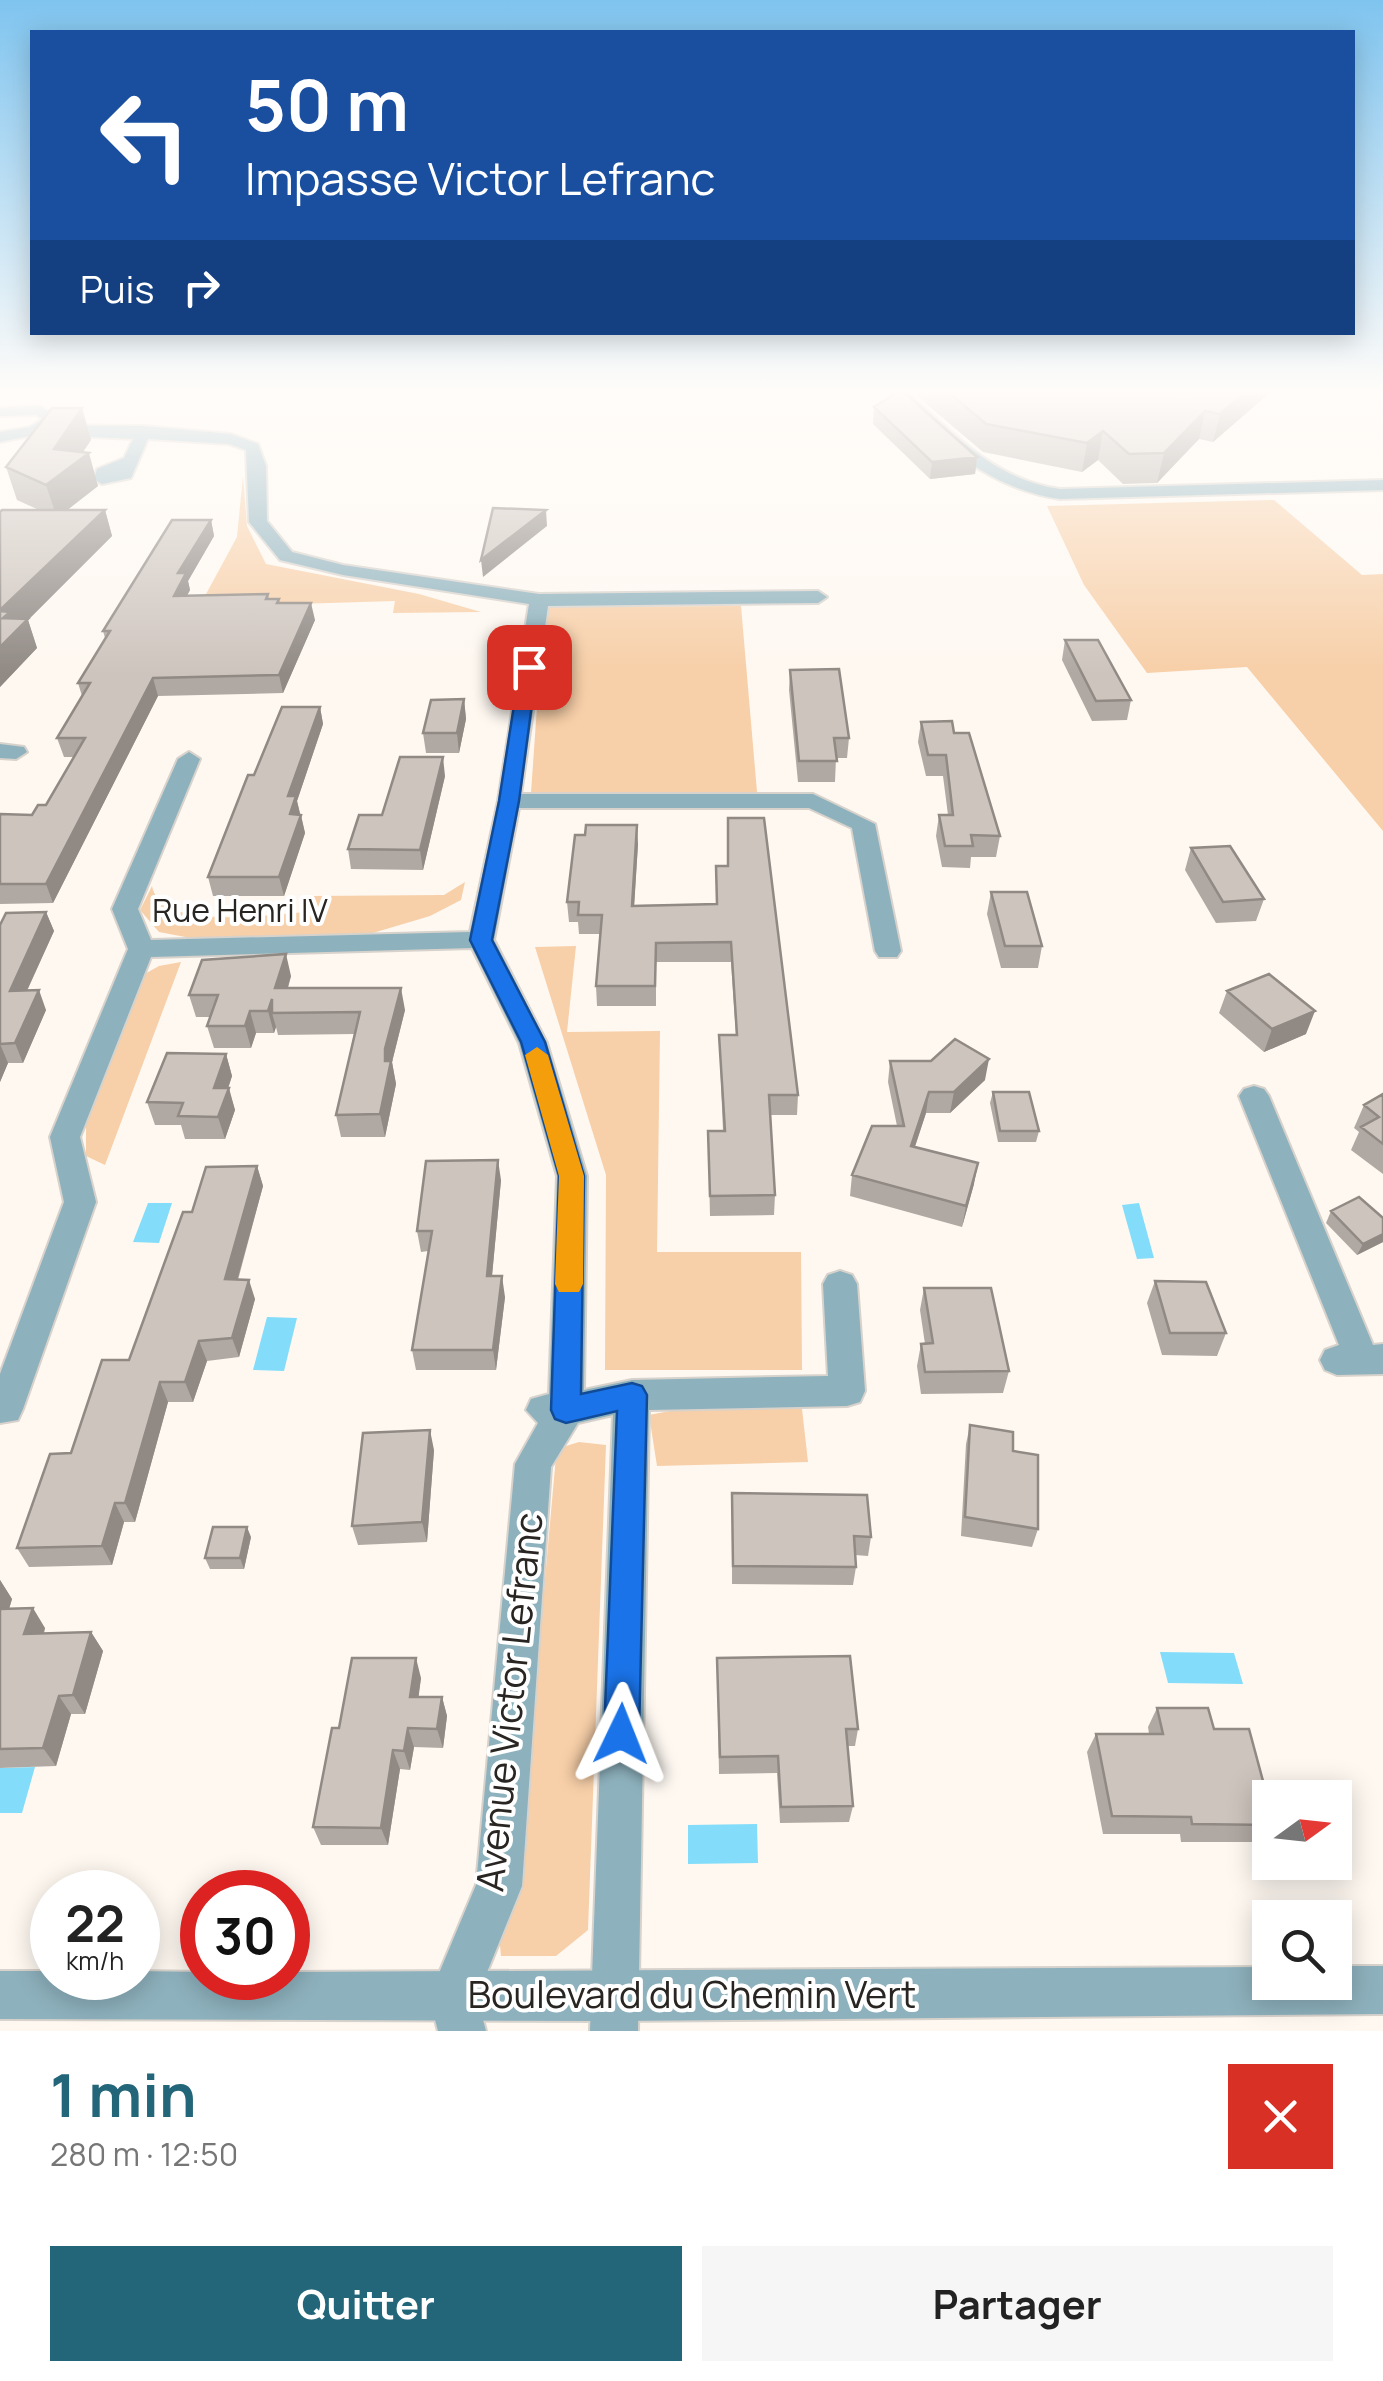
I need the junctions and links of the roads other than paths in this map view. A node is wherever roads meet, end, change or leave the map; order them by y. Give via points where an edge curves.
1 (258, 485) edge
2 (1015, 485) edge
3 (1383, 486) edge
4 (818, 597) dead end
5 (538, 600) junction
6 (189, 759) dead end
7 (509, 801) junction
8 (481, 940) junction
9 (141, 949) junction
10 (888, 951) dead end
11 (1254, 1096) dead end
12 (840, 1284) dead end
13 (1361, 1359) edge
14 (632, 1395) junction
15 (5, 1409) dead end
16 (555, 1410) junction
17 (1383, 1990) edge
18 (0, 1995) edge
19 (458, 2014) edge
20 (614, 2014) edge

1 - 5 street via 258,522 286,556
2 - 3 street via 1041,493
4 - 5 street
5 - 7 street
6 - 9 street, Rue Henri IV via 125,909
7 - 8 street
7 - 10 street via 813,801 863,824
8 - 9 street, Rue Henri IV
8 - 16 street, Avenue Victor Lefranc via 533,1042 572,1176
9 - 15 street via 65,1137 80,1202
11 - 13 street
12 - 14 street via 847,1391
14 - 16 street
14 - 20 street
16 - 19 street, Avenue Victor Lefranc via 534,1464 500,1886
17 - 20 street, Boulevard du Chemin Vert
18 - 19 street, Boulevard du Chemin Vert
19 - 20 street, Boulevard du Chemin Vert

